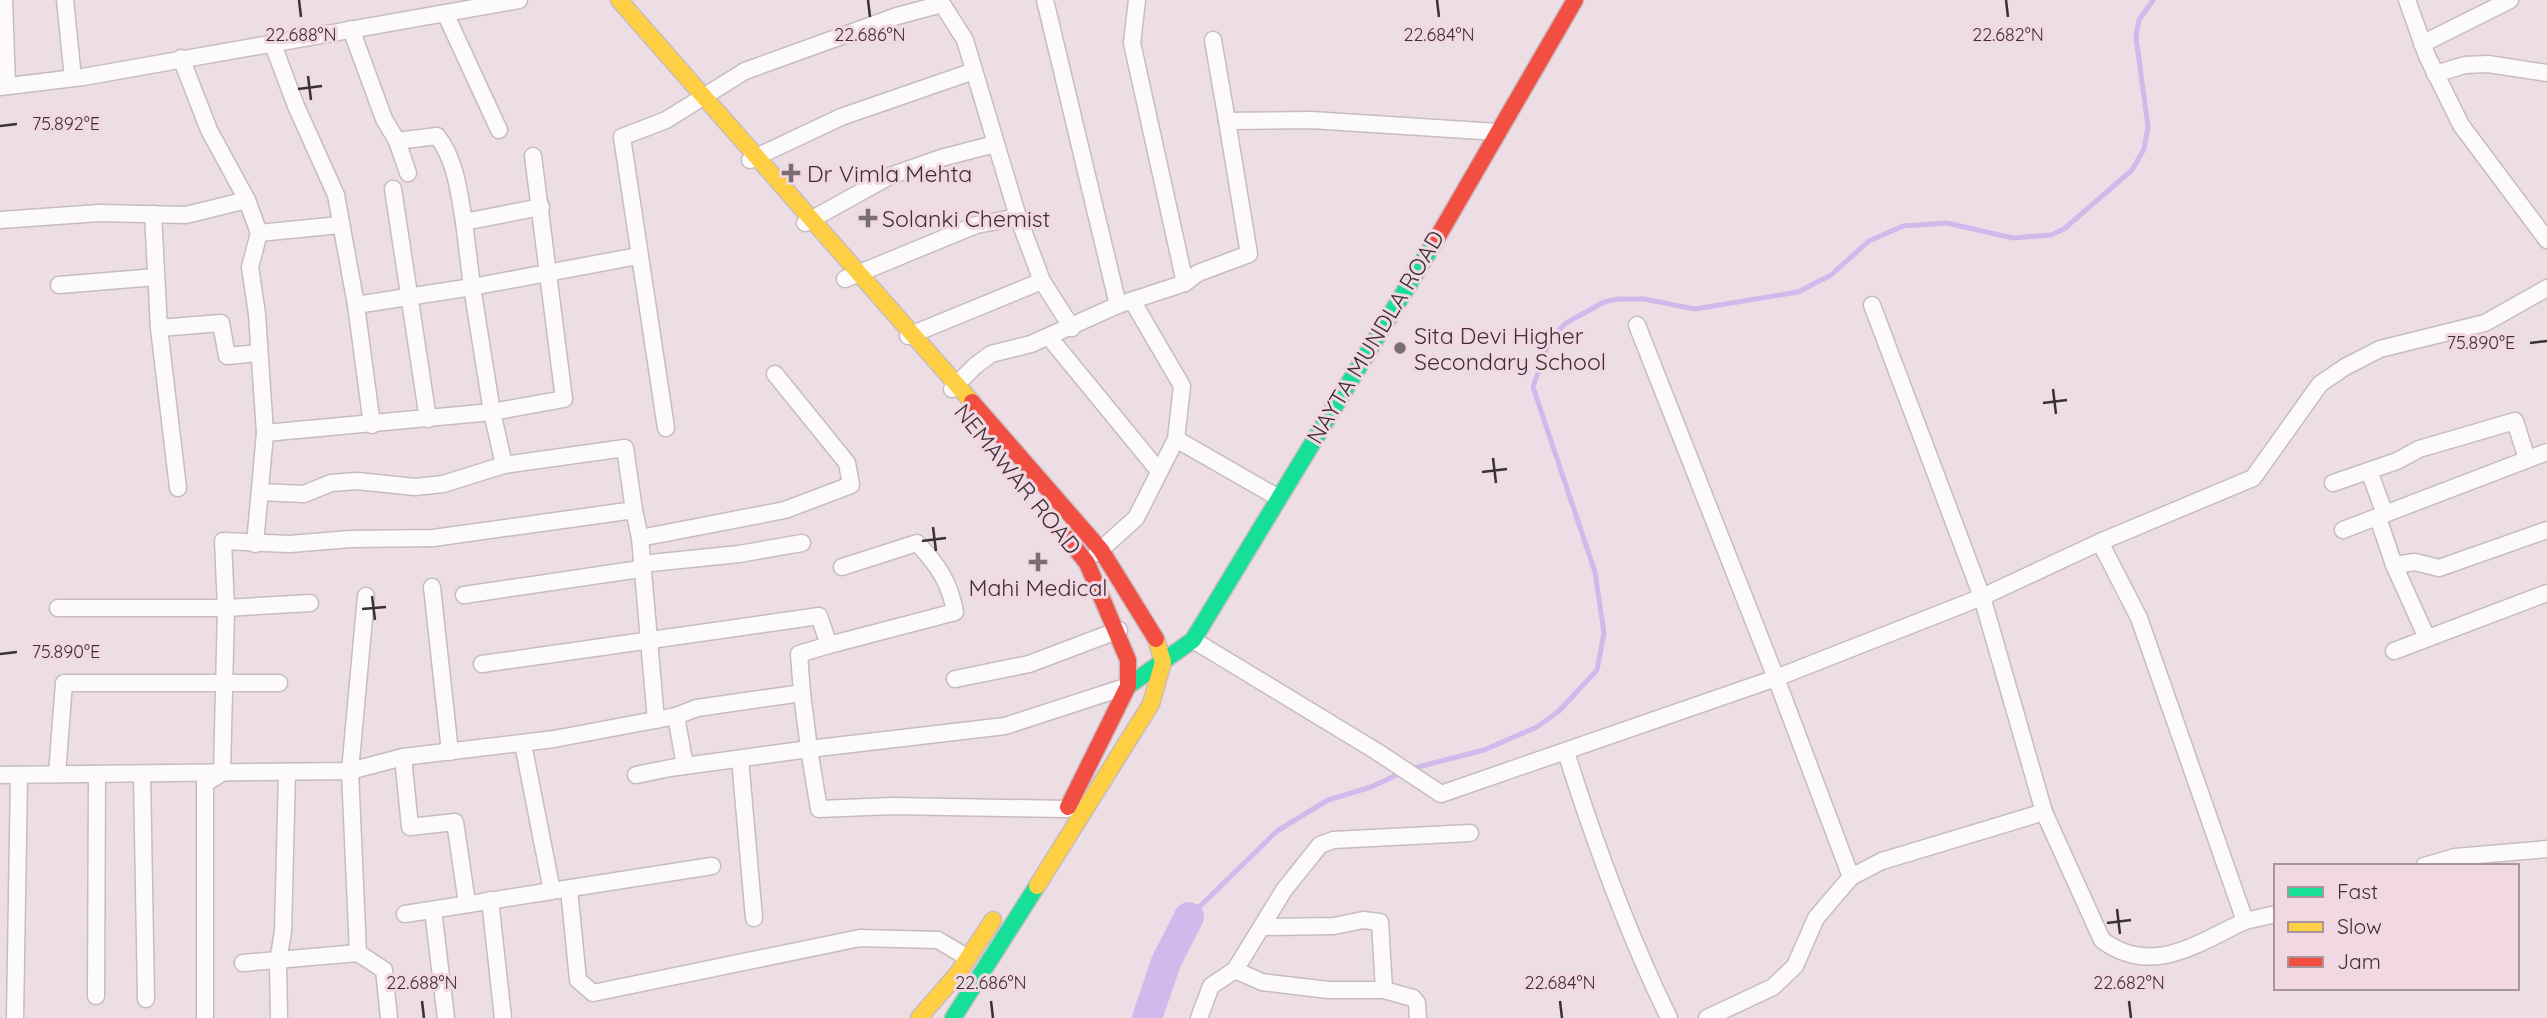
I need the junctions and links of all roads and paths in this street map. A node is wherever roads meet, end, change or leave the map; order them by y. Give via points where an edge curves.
1 (4, 0) edge
2 (65, 0) edge
3 (519, 0) edge
4 (604, 0) edge
5 (619, 0) edge
6 (1045, 0) edge
7 (1136, 0) edge
8 (1575, 0) edge
9 (2407, 0) edge
10 (2510, 0) edge
11 (941, 2) edge
12 (445, 13) junction
13 (351, 29) junction
14 (1213, 40) dead end
15 (272, 42) junction
16 (2422, 44) junction
17 (181, 58) junction
18 (974, 71) junction
19 (2547, 73) edge
20 (2435, 74) junction
21 (73, 78) junction
22 (3, 87) edge
23 (698, 98) junction
24 (1227, 121) junction
25 (499, 130) dead end
26 (1498, 132) junction
27 (397, 141) junction
28 (996, 145) junction
29 (533, 156) dead end
30 (751, 160) junction
31 (408, 173) dead end
32 (393, 189) dead end
33 (247, 200) junction
34 (541, 206) junction
35 (153, 214) junction
36 (1018, 217) junction
37 (0, 220) edge
38 (464, 222) junction
39 (806, 223) junction
40 (340, 225) junction
41 (259, 233) junction
42 (2547, 240) edge
43 (638, 256) junction
44 (547, 272) junction
45 (156, 277) junction
46 (852, 277) junction
47 (1042, 281) junction
48 (1185, 283) junction
49 (59, 285) dead end
50 (472, 287) junction
51 (2547, 288) edge
52 (412, 298) junction
53 (1126, 303) junction
54 (356, 305) junction
55 (1872, 305) dead end
56 (1637, 325) dead end
57 (159, 328) junction
58 (1072, 328) junction
59 (906, 337) junction
60 (1049, 337) junction
61 (259, 353) junction
62 (775, 374) dead end
63 (952, 390) junction
64 (492, 412) junction
65 (428, 419) junction
66 (372, 425) junction
67 (666, 428) dead end
68 (265, 433) junction
69 (1176, 439) junction
70 (2541, 458) edge
71 (504, 465) junction
72 (1158, 471) junction
73 (2369, 471) junction
74 (2333, 483) dead end
75 (178, 488) dead end
76 (260, 492) junction
77 (1278, 497) junction
78 (634, 510) junction
79 (2381, 516) junction
80 (2343, 530) dead end
81 (2547, 530) edge
82 (640, 538) junction
83 (2100, 542) junction
84 (802, 543) dead end
85 (255, 544) junction
86 (1101, 550) junction
87 (1087, 563) junction
88 (2394, 565) junction
89 (641, 566) junction
90 (842, 567) dead end
91 (432, 587) dead end
92 (2547, 593) edge
93 (464, 594) dead end
94 (366, 596) dead end
95 (1982, 597) junction
96 (310, 603) dead end
97 (58, 608) dead end
98 (226, 608) junction
99 (1119, 630) junction
100 (2427, 638) junction
101 (1193, 640) junction
102 (647, 641) junction
103 (830, 645) junction
104 (2394, 651) dead end
105 (1163, 662) junction
106 (482, 664) dead end
107 (1776, 678) junction
108 (955, 679) dead end
109 (279, 683) dead end
110 (224, 684) junction
111 (1128, 686) junction
112 (802, 693) junction
113 (676, 716) junction
114 (656, 720) junction
115 (523, 744) junction
116 (809, 749) junction
117 (450, 752) junction
118 (1566, 752) junction
119 (404, 757) junction
120 (740, 759) junction
121 (685, 766) junction
122 (350, 771) junction
123 (222, 773) junction
124 (286, 773) junction
125 (57, 774) junction
126 (97, 774) junction
127 (142, 774) junction
128 (0, 775) edge
129 (636, 775) dead end
130 (19, 776) junction
131 (1067, 809) junction
132 (2045, 812) junction
133 (1470, 833) dead end
134 (1044, 843) dead end
135 (2547, 849) edge
136 (2431, 864) edge
137 (712, 866) dead end
138 (1851, 877) junction
139 (561, 890) junction
140 (491, 900) junction
141 (1006, 901) dead end
142 (467, 903) junction
143 (433, 910) junction
144 (405, 914) dead end
145 (2274, 914) edge
146 (754, 918) dead end
147 (2245, 921) junction
148 (1264, 927) junction
149 (358, 953) junction
150 (968, 958) junction
151 (278, 962) junction
152 (243, 963) dead end
153 (1235, 970) junction
154 (1384, 990) junction
155 (96, 996) dead end
156 (146, 999) dead end
157 (922, 1015) edge
158 (15, 1018) edge
159 (205, 1018) edge
160 (279, 1018) edge
161 (389, 1018) edge
162 (446, 1018) edge
163 (503, 1018) edge
164 (952, 1018) edge
165 (1199, 1018) edge
166 (1418, 1018) edge
167 (1669, 1018) edge
168 (1706, 1018) edge

1 - 22 street
2 - 21 street
3 - 12 street
4 - 23 main road, NEMAWAR ROAD
5 - 23 main road, NEMAWAR ROAD
6 - 53 street
7 - 48 street via 1132,43
8 - 26 main road, NAYTA MUNDLA ROAD
9 - 16 street
10 - 16 street
11 - 18 street via 965,40
11 - 23 street via 745,71
12 - 13 street
12 - 25 street
13 - 15 street
13 - 27 street via 384,119
14 - 24 street
15 - 17 street
15 - 40 street via 336,195
16 - 20 street
17 - 21 street
17 - 33 street via 209,130
18 - 28 street
18 - 30 street via 841,117
19 - 20 street via 2488,64
20 - 42 street via 2461,125
21 - 22 street
23 - 30 main road, NEMAWAR ROAD
23 - 43 street via 666,120 622,137
24 - 26 street via 1311,120
24 - 48 street via 1249,254 1198,273
26 - 77 main road, NAYTA MUNDLA ROAD
27 - 31 street
27 - 38 street via 437,136 453,165
28 - 36 street
28 - 39 street via 890,176
29 - 34 street
30 - 39 main road, NEMAWAR ROAD
32 - 52 street
33 - 35 street via 186,215
33 - 41 street
34 - 38 street
34 - 44 street
35 - 37 street
35 - 45 street
36 - 46 street via 976,225
36 - 47 street
38 - 50 street
39 - 46 main road, NEMAWAR ROAD
40 - 41 street
40 - 54 street
41 - 61 street via 250,267
43 - 44 street
43 - 67 street
44 - 50 street
44 - 64 street via 564,399
45 - 49 street
45 - 57 street
46 - 59 main road, NEMAWAR ROAD
47 - 58 street
47 - 59 street
48 - 53 street
50 - 52 street
50 - 64 street
51 - 83 street via 2485,323 2380,349 2345,367 2320,384 2253,478
52 - 54 street
52 - 65 street
53 - 58 street
53 - 69 street via 1182,386
54 - 66 street
55 - 95 street
56 - 107 street
57 - 61 street via 221,323 227,356
57 - 75 street
58 - 60 street
59 - 63 main road, NEMAWAR ROAD
60 - 63 street via 991,354
60 - 72 street
61 - 68 street
62 - 82 street via 847,463 851,485 847,490 785,510
63 - 86 main road, NEMAWAR ROAD
63 - 87 main road, NEMAWAR ROAD
64 - 65 street
64 - 71 street
65 - 66 street
66 - 68 street
68 - 76 street
69 - 72 street
69 - 77 street
70 - 73 street via 2515,421 2419,449
70 - 79 street
71 - 76 street via 443,484 356,481 331,483 304,494
71 - 78 street via 625,448
72 - 86 street via 1136,518
73 - 74 street
73 - 79 street
76 - 85 street
77 - 101 main road, NAYTA MUNDLA ROAD
78 - 82 street
78 - 85 street via 433,538
79 - 80 street
79 - 88 street
81 - 88 street via 2439,568 2415,562
82 - 89 street
83 - 95 street
83 - 147 street via 2139,618
84 - 89 street
85 - 98 street via 223,541
86 - 87 street
86 - 105 main road, NEMAWAR ROAD via 1154,631
87 - 99 main road, NEMAWAR ROAD
88 - 100 street
89 - 93 street
89 - 102 street
90 - 103 street via 917,543 951,587 955,612
91 - 117 street
92 - 100 street
94 - 122 street
95 - 107 street
95 - 132 street
96 - 98 street
97 - 98 street
98 - 110 street
99 - 108 street via 1029,664
99 - 111 main road, NEMAWAR ROAD via 1128,660
100 - 104 street
101 - 105 main road, NAYTA MUNDLA ROAD
101 - 118 street via 1441,794
102 - 103 street via 819,616
102 - 106 street
102 - 114 street
103 - 112 street via 799,654
105 - 111 main road, NAYTA MUNDLA ROAD
105 - 164 main road via 1151,704
107 - 118 street
107 - 138 street
109 - 110 street
110 - 123 street
110 - 125 street via 64,683
111 - 116 street via 1006,726
111 - 131 main road
112 - 113 street via 698,708
112 - 116 street
113 - 114 street
113 - 121 street
114 - 115 street
115 - 117 street
115 - 139 street
116 - 120 street
116 - 131 street via 819,809
117 - 119 street
118 - 167 street via 1604,869
119 - 122 street
119 - 142 street via 410,827 455,822
120 - 121 street
120 - 146 street
121 - 129 street
122 - 124 street
122 - 149 street
123 - 124 street
123 - 127 street
123 - 159 street via 205,783
124 - 151 street via 283,931
125 - 126 street
125 - 130 street
126 - 127 street
126 - 155 street
127 - 156 street
128 - 130 street
130 - 158 street
131 - 134 main road
132 - 138 street via 1882,861
132 - 147 street via 2102,940 2119,953 2141,958 2169,956
133 - 148 street via 1333,840 1320,845 1284,890
135 - 136 street via 2455,857
137 - 139 street
138 - 168 street via 1816,918 1795,966 1773,986
139 - 140 street
139 - 150 street via 578,980 593,993 860,938 938,940
140 - 142 street
140 - 163 street
141 - 150 main road
142 - 143 street
143 - 144 street
143 - 162 street
145 - 147 street
148 - 153 street
148 - 154 street via 1380,922
149 - 151 street
149 - 161 street via 384,970
150 - 157 main road
151 - 152 street
151 - 160 street
153 - 154 street via 1262,982 1328,990
153 - 165 street via 1211,986
154 - 166 street via 1413,998
157 - 164 street

